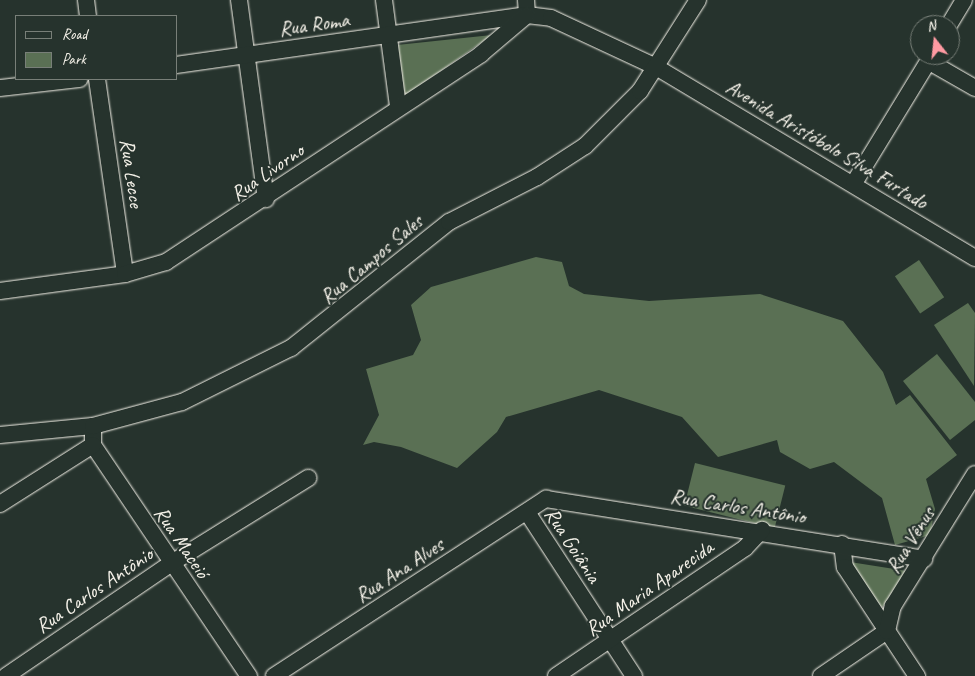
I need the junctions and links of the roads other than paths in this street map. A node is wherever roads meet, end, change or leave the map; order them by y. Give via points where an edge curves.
1 (86, 0) edge
2 (239, 0) edge
3 (384, 0) edge
4 (698, 0) edge
5 (964, 0) edge
6 (527, 8) edge
7 (88, 15) edge
8 (955, 15) edge
9 (390, 36) junction
10 (246, 55) junction
11 (178, 65) edge
12 (926, 65) edge
13 (940, 65) edge
14 (656, 68) junction
15 (70, 80) edge
16 (97, 80) edge
17 (0, 88) edge
18 (975, 88) edge
19 (398, 107) junction
20 (854, 183) junction
21 (266, 199) junction
22 (975, 258) edge
23 (125, 274) junction
24 (0, 291) edge
25 (93, 426) junction
26 (0, 435) edge
27 (93, 445) junction
28 (975, 474) edge
29 (308, 478) dead end
30 (546, 499) joint
31 (0, 504) edge
32 (527, 512) junction
33 (762, 530) junction
34 (842, 544) junction
35 (924, 559) junction
36 (170, 564) junction
37 (887, 631) junction
38 (611, 642) junction
39 (6, 676) edge
40 (249, 676) edge
41 (274, 676) edge
42 (556, 676) edge
43 (634, 676) edge
44 (821, 676) edge
45 (917, 676) edge

1 - 7 street
2 - 10 street
3 - 9 street
4 - 14 street, Rua Campos Sales
5 - 8 street
6 - 9 street, Rua Roma
6 - 14 street, Rua Roma via 565,22
6 - 19 street, Rua Livorno via 481,54
9 - 10 street, Rua Roma
9 - 19 street
10 - 11 street, Rua Roma
10 - 21 street
12 - 20 street
13 - 18 street
14 - 20 street, Avenida Aristóbolo Silva Furtado
14 - 25 street, Rua Campos Sales via 617,119 585,146 537,177 448,222 292,348 182,402
15 - 17 street
16 - 23 street, Rua Lecce
19 - 21 street, Rua Livorno
20 - 22 street, Avenida Aristóbolo Silva Furtado
21 - 23 street, Rua Livorno via 166,262
23 - 24 street, Rua Livorno
25 - 26 street, Rua Campos Sales
25 - 27 street
27 - 31 street
27 - 36 street, Rua Maceió
28 - 35 street, Rua Vênus
29 - 36 street, Rua Carlos Antônio
30 - 32 street, Rua Ana Alves
30 - 33 street, Rua Carlos Antônio
32 - 38 street, Rua Goiânia
32 - 41 street, Rua Ana Alves
33 - 34 street, Rua Carlos Antônio
33 - 38 street, Rua Maria Aparecida via 745,548
34 - 35 street, Rua Carlos Antônio
34 - 37 street via 845,567
35 - 37 street, Rua Vênus via 893,606
36 - 39 street, Rua Carlos Antônio
36 - 40 street, Rua Maceió
37 - 44 street
37 - 45 street
38 - 42 street, Rua Maria Aparecida
38 - 43 street, Rua Goiânia

